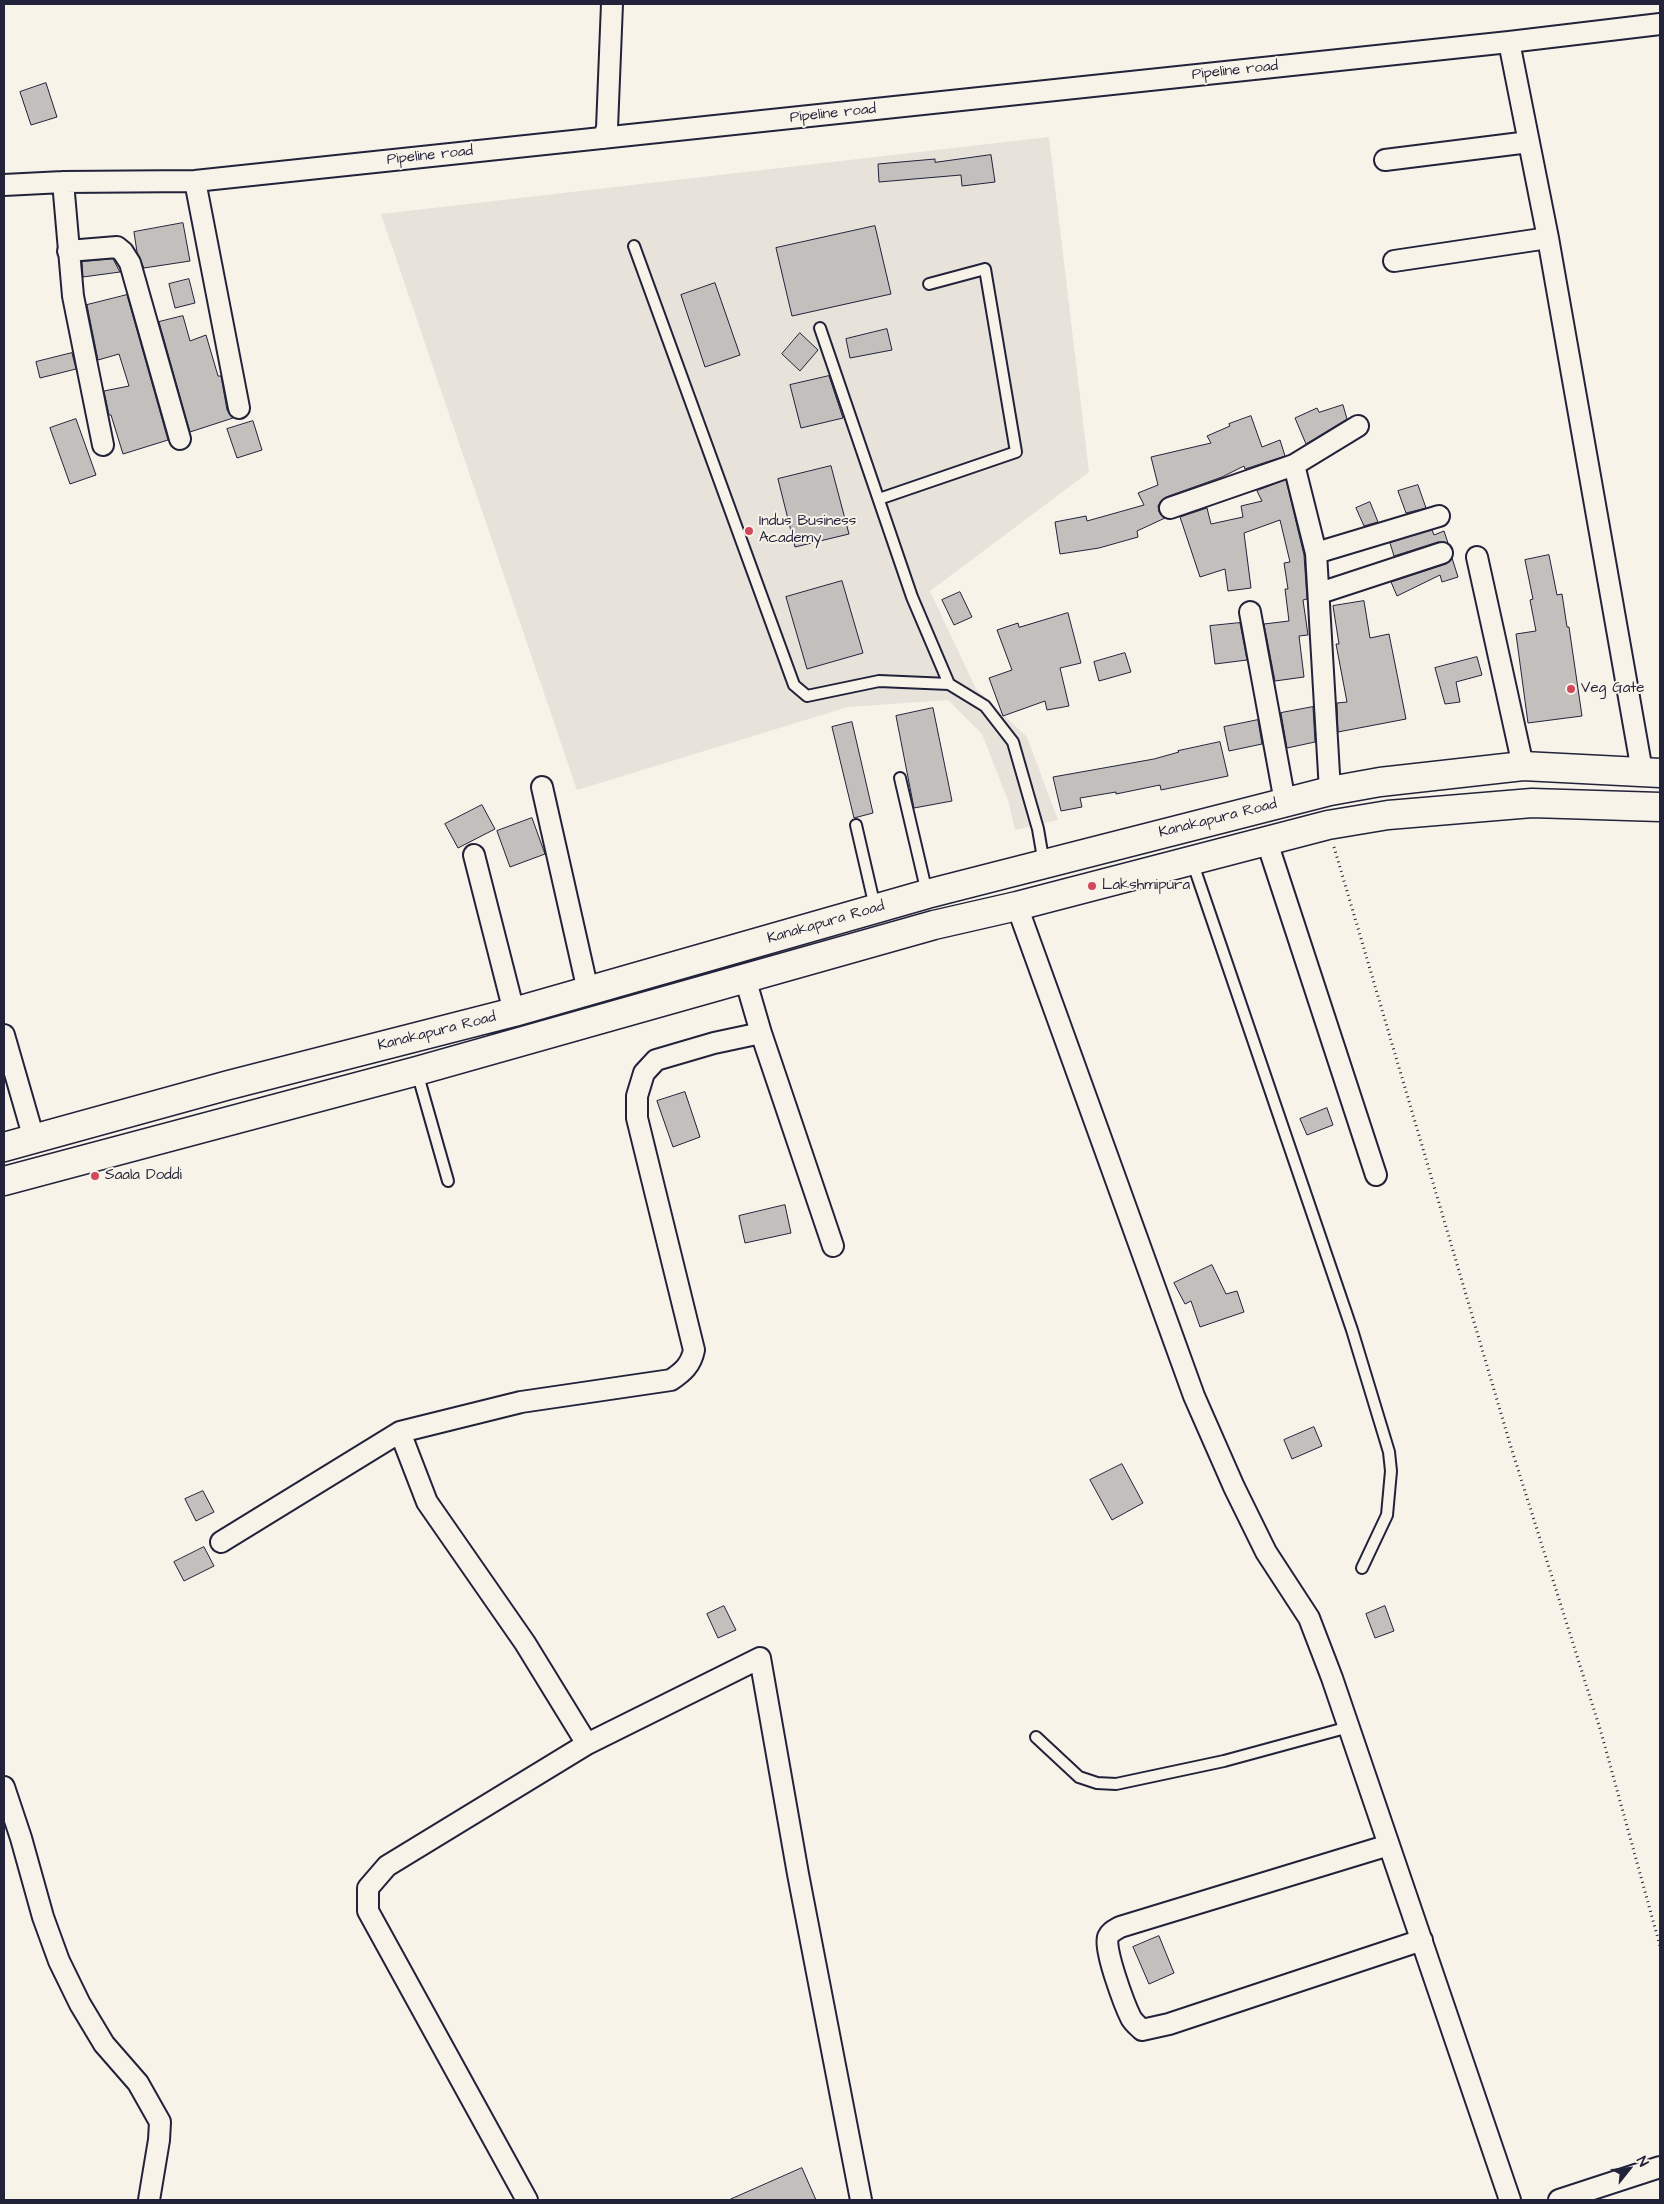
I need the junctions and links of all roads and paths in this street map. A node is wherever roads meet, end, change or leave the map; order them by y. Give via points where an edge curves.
1 (612, 4) edge
2 (1660, 24) edge
3 (1509, 42) junction
4 (603, 138) junction
5 (1529, 142) junction
6 (1385, 160) dead end
7 (195, 181) junction
8 (63, 182) junction
9 (4, 185) edge
10 (1548, 238) junction
11 (634, 246) dead end
12 (68, 251) junction
13 (1394, 261) dead end
14 (929, 284) dead end
15 (820, 328) dead end
16 (239, 408) dead end
17 (1358, 426) dead end
18 (180, 438) dead end
19 (103, 445) dead end
20 (1294, 465) junction
21 (879, 499) junction
22 (1170, 508) dead end
23 (1439, 516) dead end
24 (1316, 553) junction
25 (1442, 553) dead end
26 (1478, 557) dead end
27 (1320, 593) junction
28 (1250, 612) dead end
29 (949, 684) junction
30 (1523, 766) junction
31 (1651, 772) edge
32 (900, 778) dead end
33 (542, 787) dead end
34 (1330, 791) junction
35 (1285, 802) junction
36 (1660, 807) edge
37 (856, 825) dead end
38 (1328, 825) junction
39 (1267, 842) junction
40 (474, 855) dead end
41 (1192, 860) junction
42 (1044, 865) junction
43 (927, 894) junction
44 (1017, 906) junction
45 (875, 908) junction
46 (663, 970) junction
47 (745, 978) junction
48 (588, 991) junction
49 (670, 998) junction
50 (514, 1012) junction
51 (761, 1033) junction
52 (4, 1035) edge
53 (417, 1071) junction
54 (34, 1139) junction
55 (4, 1147) edge
56 (1376, 1176) dead end
57 (4, 1181) edge
58 (448, 1181) dead end
59 (833, 1246) dead end
60 (400, 1432) junction
61 (221, 1542) dead end
62 (1362, 1568) dead end
63 (1349, 1727) junction
64 (1036, 1737) dead end
65 (587, 1744) junction
66 (4, 1787) edge
67 (1389, 1844) junction
68 (1422, 1940) junction
69 (1660, 1946) edge
70 (1660, 2168) edge
71 (149, 2200) edge
72 (527, 2200) edge
73 (861, 2200) edge
74 (1510, 2200) edge
75 (1559, 2200) edge

1 - 4 street via 608,128
2 - 3 street, Pipeline road
3 - 4 street, Pipeline road
3 - 5 street
4 - 7 street, Pipeline road
5 - 6 street
5 - 10 street
7 - 8 street, Pipeline road
7 - 16 street
8 - 9 street, Pipeline road
8 - 12 street
10 - 13 street
10 - 31 street
11 - 29 lane via 794,685 807,696 879,681
12 - 18 street via 117,247 130,262
12 - 19 street via 73,296
14 - 21 lane via 985,269 1016,452
15 - 21 lane
17 - 20 street
20 - 22 street
20 - 24 street
21 - 29 lane via 912,597
23 - 24 street
24 - 27 street
25 - 27 street
26 - 30 street
27 - 34 street
28 - 35 street
29 - 42 lane via 985,706 1013,742 1038,829
30 - 31 highway, Kanakapura Road
30 - 34 highway, Kanakapura Road via 1380,782
32 - 43 lane
33 - 48 street
34 - 35 highway, Kanakapura Road
35 - 42 highway, Kanakapura Road
36 - 38 highway, Kanakapura Road via 1532,803 1388,815
37 - 45 lane
38 - 39 highway, Kanakapura Road
38 - 69 path via 1510,1444 1601,1732
39 - 41 highway, Kanakapura Road
39 - 56 street
40 - 50 street
41 - 44 highway, Kanakapura Road
41 - 62 lane via 1352,1330 1389,1452 1391,1471 1387,1515
42 - 43 highway, Kanakapura Road
43 - 45 highway, Kanakapura Road
44 - 47 highway, Kanakapura Road via 934,925
44 - 63 street via 1194,1396 1266,1552 1309,1618
45 - 46 highway, Kanakapura Road
46 - 48 highway, Kanakapura Road
46 - 49 highway
47 - 49 highway, Kanakapura Road
47 - 51 street
48 - 50 highway, Kanakapura Road
49 - 53 highway, Kanakapura Road
50 - 54 highway, Kanakapura Road via 228,1085
51 - 59 street
51 - 60 street via 656,1060 644,1074 637,1096 637,1118 694,1350 693,1359 685,1370 671,1380 522,1402
52 - 54 street
53 - 57 highway, Kanakapura Road
53 - 58 lane
54 - 55 highway, Kanakapura Road
60 - 61 street
60 - 65 street via 427,1502 525,1643
63 - 64 lane via 1224,1761 1116,1784 1097,1784 1079,1777
63 - 67 street
65 - 72 street via 387,1866 368,1888 368,1911
65 - 73 street via 760,1658
66 - 71 street via 59,1961 104,2044 138,2083 160,2122
67 - 68 street
67 - 68 street via 1111,1932 1107,1938 1108,1952 1122,1995 1132,2021 1142,2030 1170,2024
68 - 74 street
70 - 75 street

